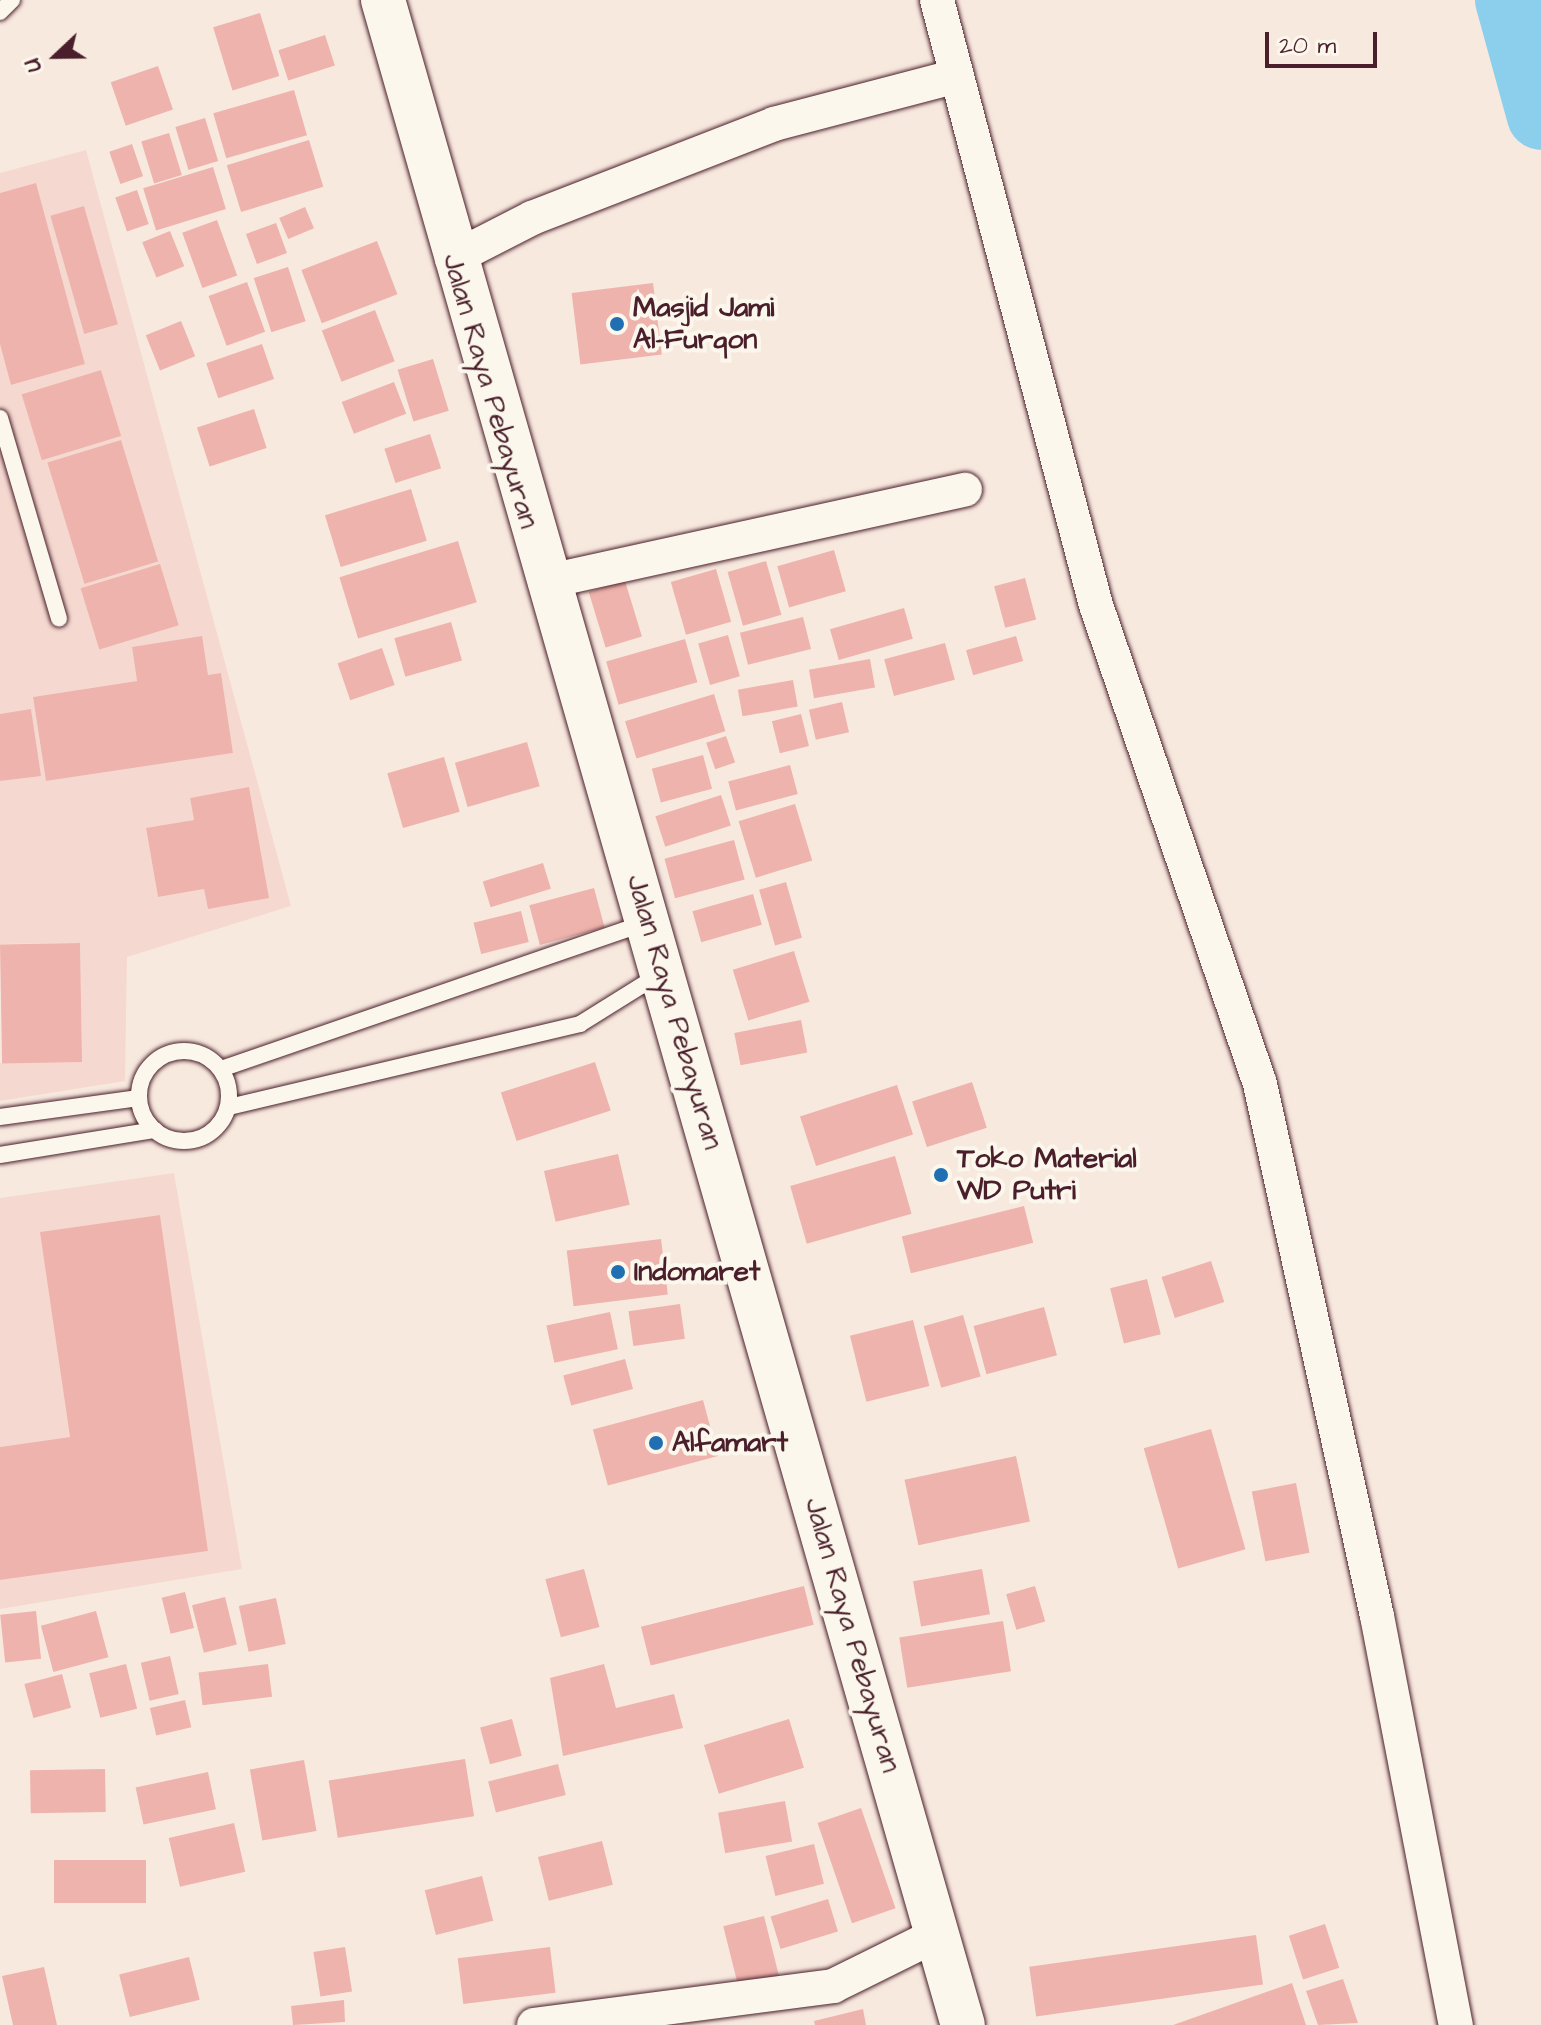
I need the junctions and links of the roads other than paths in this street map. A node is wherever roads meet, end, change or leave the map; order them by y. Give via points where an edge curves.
1 (12, 0) edge
2 (383, 0) edge
3 (937, 0) edge
4 (0, 12) edge
5 (957, 76) junction
6 (452, 259) junction
7 (0, 418) edge
8 (3, 438) edge
9 (965, 490) dead end
10 (545, 582) junction
11 (59, 618) dead end
12 (649, 921) junction
13 (661, 973) junction
14 (221, 1069) junction
15 (139, 1098) junction
16 (229, 1107) junction
17 (0, 1117) edge
18 (155, 1130) junction
19 (0, 1155) edge
20 (936, 1935) junction
21 (546, 2024) edge
22 (963, 2025) edge
23 (1456, 2025) edge

1 - 4 lane
2 - 6 main road, Jalan Raya Pebayuran
3 - 5 street
5 - 6 street via 774,124 532,218
5 - 23 street via 1096,605 1260,1084 1377,1616
6 - 10 main road, Jalan Raya Pebayuran
7 - 8 lane
8 - 11 lane
9 - 10 street
10 - 12 main road, Jalan Raya Pebayuran
12 - 13 main road, Jalan Raya Pebayuran
12 - 14 lane
13 - 16 lane via 580,1024
13 - 20 main road, Jalan Raya Pebayuran
14 - 15 lane via 192,1051 169,1053 150,1065
14 - 16 lane
15 - 17 lane
15 - 18 lane
16 - 18 lane via 222,1121 198,1140 168,1139
18 - 19 lane
20 - 21 street via 833,1986
20 - 22 main road, Jalan Raya Pebayuran

